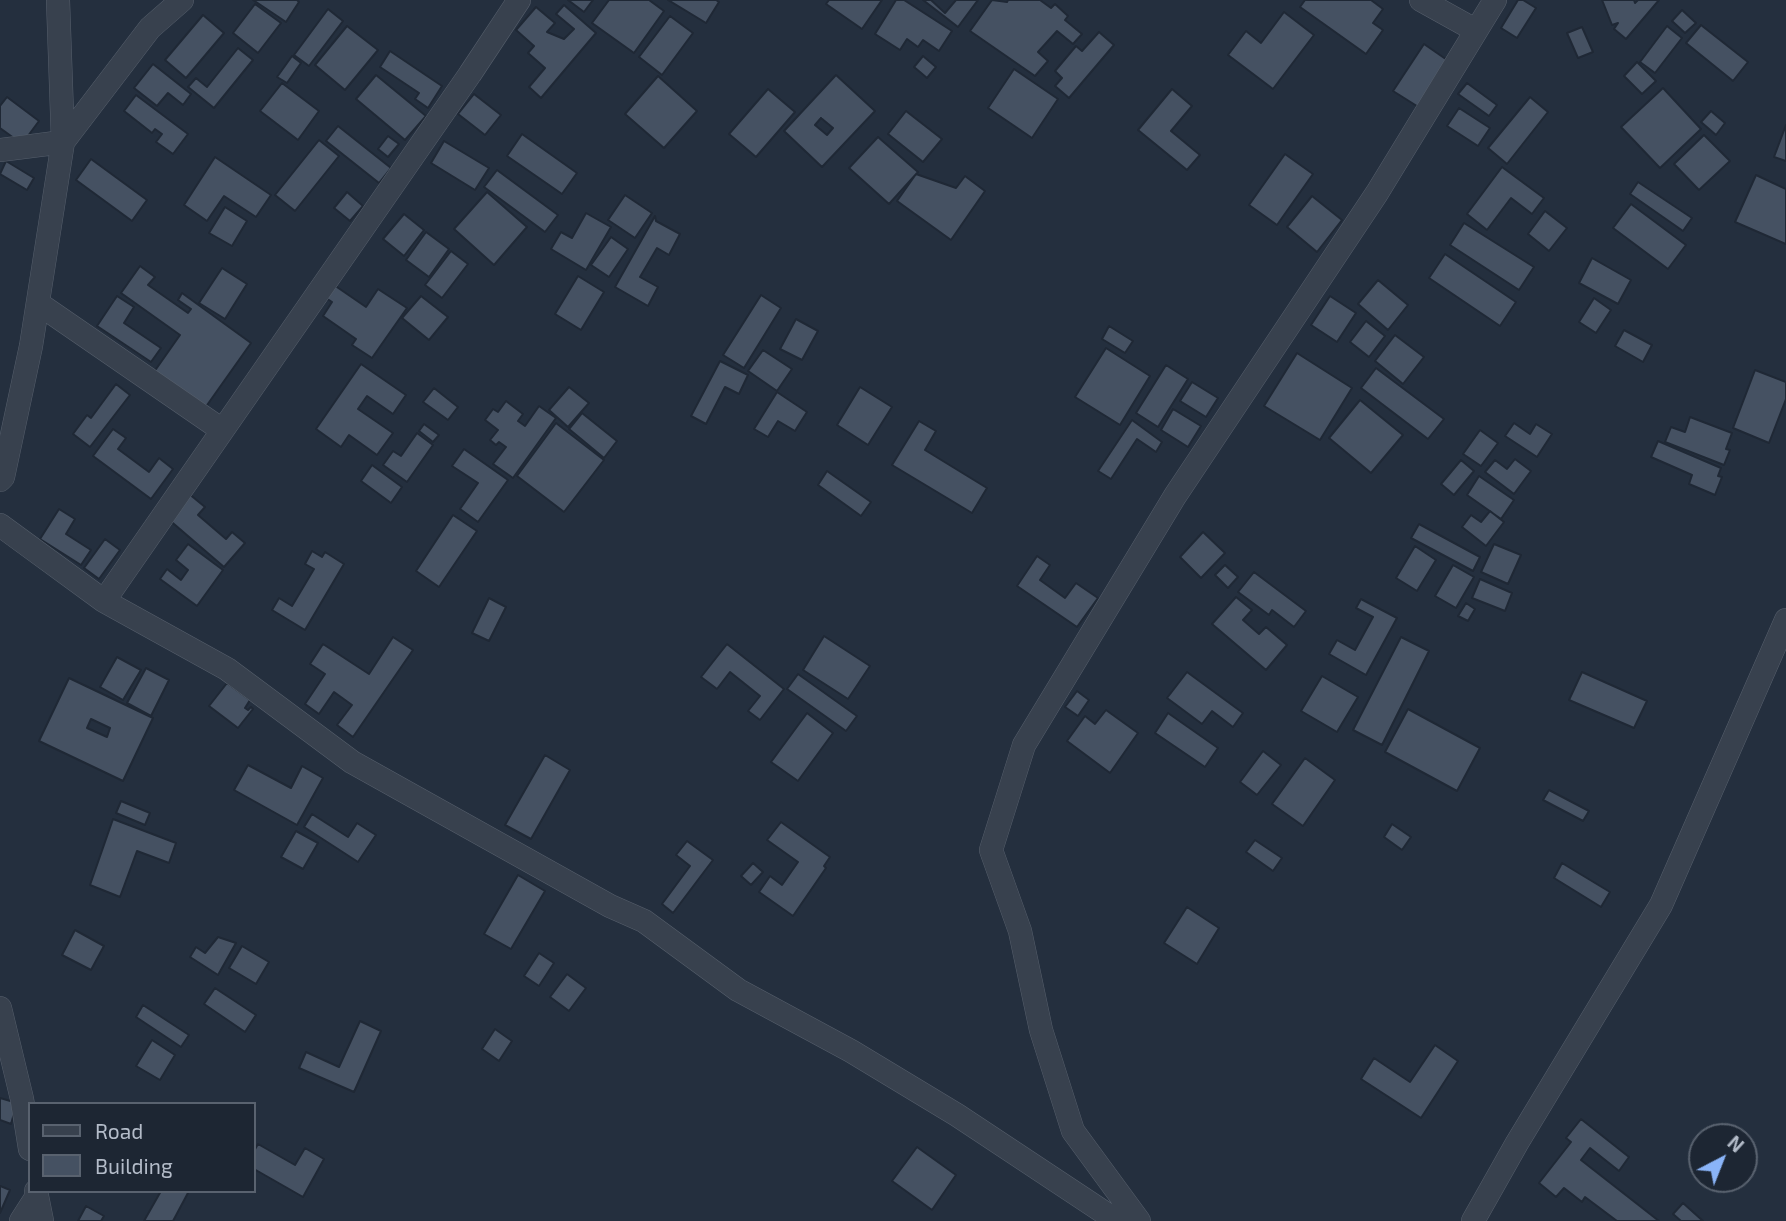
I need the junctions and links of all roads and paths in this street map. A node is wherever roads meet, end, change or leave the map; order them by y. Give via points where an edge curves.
1 (58, 0) edge
2 (182, 0) edge
3 (519, 0) edge
4 (1421, 0) edge
5 (1495, 0) edge
6 (1475, 30) junction
7 (62, 142) junction
8 (0, 150) edge
9 (38, 304) junction
10 (222, 429) junction
11 (0, 480) edge
12 (0, 525) edge
13 (104, 601) junction
14 (1786, 620) edge
15 (0, 1008) edge
16 (28, 1136) edge
17 (37, 1194) edge
18 (21, 1221) edge
19 (41, 1221) edge
20 (1117, 1221) edge
21 (1139, 1221) edge
22 (1473, 1221) edge

1 - 7 street
2 - 7 street via 150,28
3 - 10 street
4 - 6 street
5 - 6 street
6 - 21 street via 1377,193 1175,496 1024,746 991,850 1020,931 1041,1030 1073,1131
7 - 8 street
7 - 9 street
9 - 10 street
9 - 11 street
10 - 13 street
12 - 13 street
13 - 20 street via 227,670 352,762 599,900 644,920 738,990 945,1108
14 - 22 street via 1661,905
15 - 16 street
17 - 18 street
17 - 19 street

